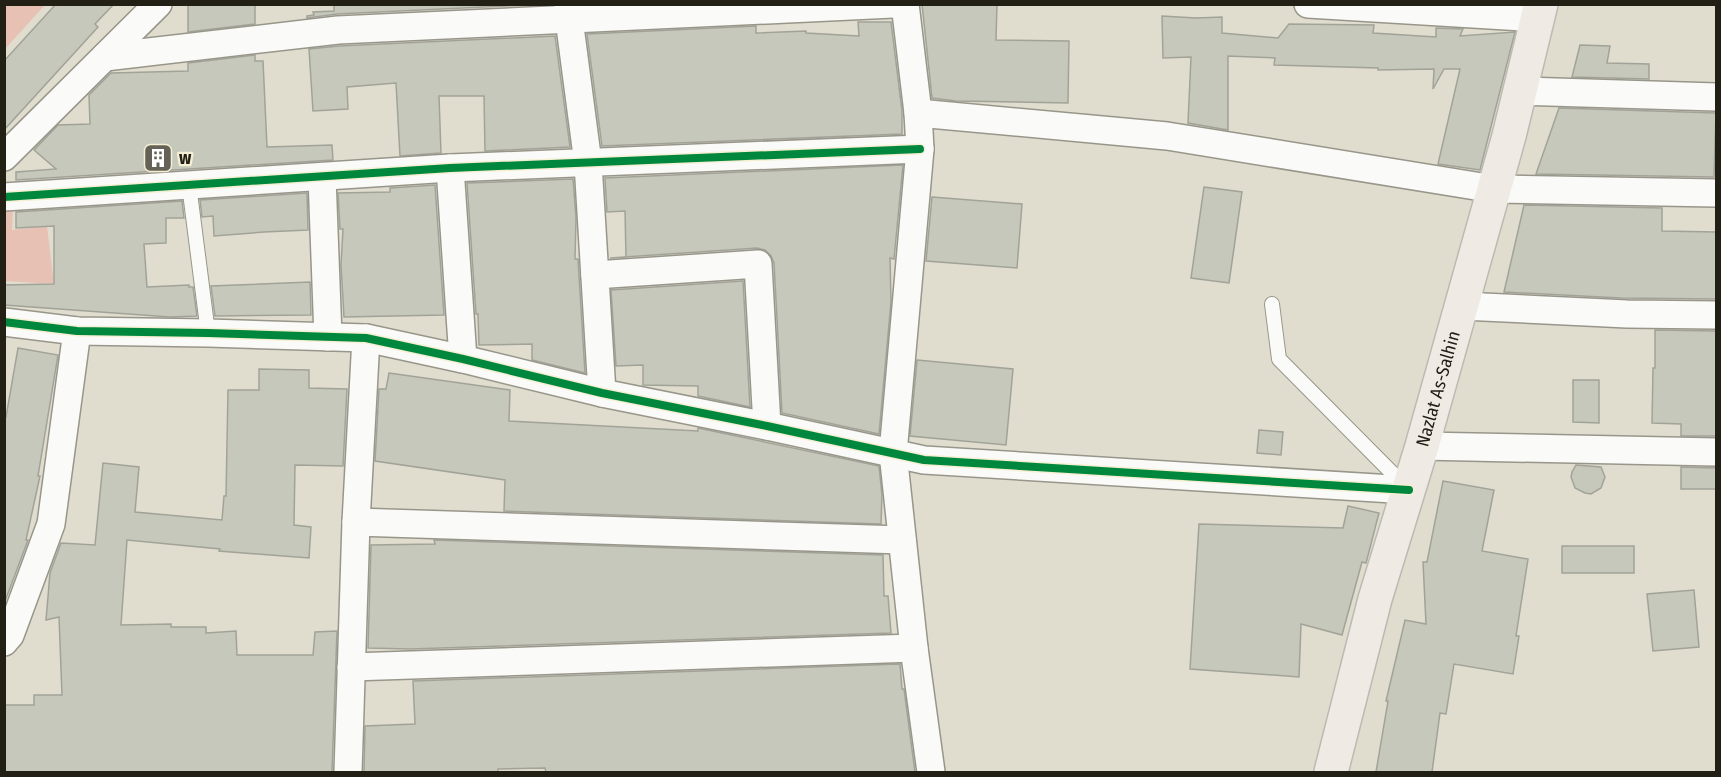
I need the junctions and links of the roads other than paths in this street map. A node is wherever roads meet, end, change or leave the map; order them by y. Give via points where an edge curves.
1 (158, 4) edge
2 (893, 4) edge
3 (905, 4) edge
4 (1308, 4) edge
5 (1539, 11) edge
6 (569, 12) edge
7 (105, 57) junction
8 (1520, 92) junction
9 (1716, 97) edge
10 (918, 113) junction
11 (920, 149) junction
12 (4, 157) edge
13 (588, 163) junction
14 (450, 168) junction
15 (322, 177) junction
16 (189, 185) junction
17 (1494, 189) junction
18 (1716, 193) edge
19 (4, 197) edge
20 (595, 275) junction
21 (1272, 304) dead end
22 (1462, 306) junction
23 (1716, 315) edge
24 (4, 322) edge
25 (77, 332) junction
26 (208, 333) junction
27 (328, 337) junction
28 (366, 338) junction
29 (463, 359) junction
30 (602, 393) junction
31 (767, 426) junction
32 (1422, 446) junction
33 (1716, 452) edge
34 (893, 453) junction
35 (1409, 490) junction
36 (356, 522) junction
37 (902, 540) junction
38 (4, 642) edge
39 (914, 648) junction
40 (351, 667) junction
41 (348, 772) edge
42 (931, 772) edge
43 (1331, 772) edge

1 - 7 street
2 - 6 street
3 - 10 street
4 - 5 street
5 - 8 main road, Nazlat As-Salhin
6 - 7 street via 338,30
6 - 13 street
7 - 12 street
8 - 9 street
8 - 17 main road, Nazlat As-Salhin
10 - 11 street
10 - 17 street via 1167,136
11 - 13 street
11 - 34 street
13 - 14 street
13 - 20 street
14 - 15 street
14 - 29 street
15 - 16 street
15 - 27 street
16 - 19 street
16 - 26 lane
17 - 18 street
17 - 22 main road, Nazlat As-Salhin
20 - 30 street
20 - 31 street via 758,264
21 - 35 lane via 1280,359
22 - 23 street
22 - 32 main road, Nazlat As-Salhin
24 - 25 street
25 - 26 street
25 - 38 street via 51,524
26 - 27 street
27 - 28 street
28 - 29 street
28 - 36 street
29 - 30 street
30 - 31 street
31 - 34 street
32 - 33 street
32 - 35 main road, Nazlat As-Salhin
34 - 35 street via 924,460
34 - 37 street
35 - 43 main road, Nazlat As-Salhin via 1375,599
36 - 37 street
36 - 40 street
37 - 39 street
39 - 40 street
39 - 42 street
40 - 41 street

